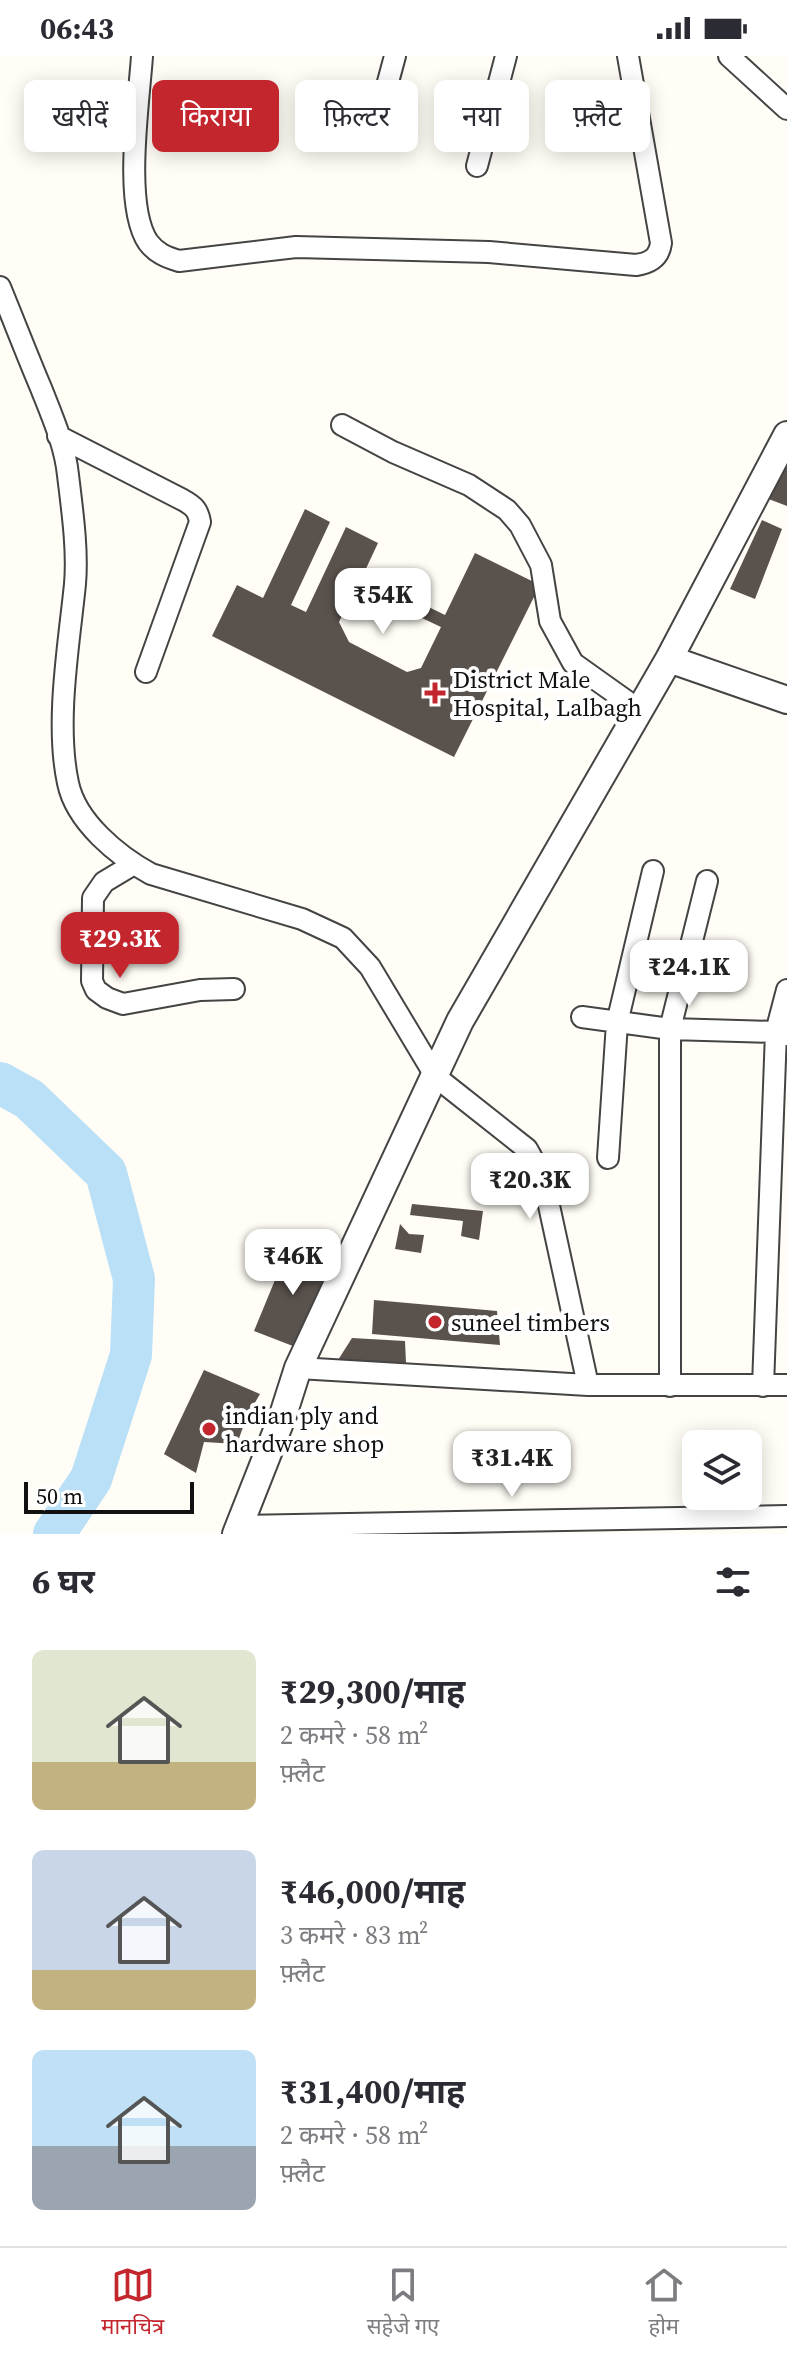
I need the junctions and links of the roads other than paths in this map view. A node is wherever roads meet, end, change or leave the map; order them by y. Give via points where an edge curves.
1 (142, 56) edge
2 (395, 56) edge
3 (506, 56) edge
4 (628, 56) edge
5 (729, 56) edge
6 (389, 80) edge
7 (787, 109) edge
8 (477, 166) dead end
9 (0, 287) edge
10 (342, 425) dead end
11 (787, 435) edge
12 (58, 436) junction
13 (669, 659) junction
14 (146, 672) dead end
15 (787, 700) edge
16 (639, 710) junction
17 (134, 864) junction
18 (653, 871) dead end
19 (707, 881) dead end
20 (234, 989) dead end
21 (787, 990) edge
22 (582, 1017) dead end
23 (617, 1023) junction
24 (670, 1029) junction
25 (782, 1033) edge
26 (436, 1077) junction
27 (608, 1158) dead end
28 (298, 1368) junction
29 (588, 1385) junction
30 (787, 1385) edge
31 (670, 1386) junction
32 (763, 1386) junction
33 (787, 1516) edge
34 (237, 1530) edge

1 - 4 street via 137,212 149,243 163,257 179,261 296,247 489,252 636,265 656,257 661,243
2 - 6 street
3 - 8 street
5 - 7 street
9 - 12 street
10 - 16 street via 469,485 507,510 541,565 550,621 573,663
11 - 13 street
12 - 14 street via 183,500 198,514 200,522
12 - 17 street via 68,471 75,580 63,739 68,785 90,825
13 - 15 street
13 - 16 street
16 - 26 street via 460,1021
17 - 20 street via 104,882 93,898 96,990 123,1004
17 - 26 street via 151,874 302,919 343,938 370,967
18 - 23 street
19 - 24 street
21 - 25 street
22 - 23 street
23 - 24 street
23 - 27 street
24 - 25 street
24 - 31 street
25 - 32 street
26 - 28 street
26 - 29 street via 527,1149 543,1178
28 - 29 street
28 - 34 street
29 - 31 street
30 - 32 street
31 - 32 street
33 - 34 street

